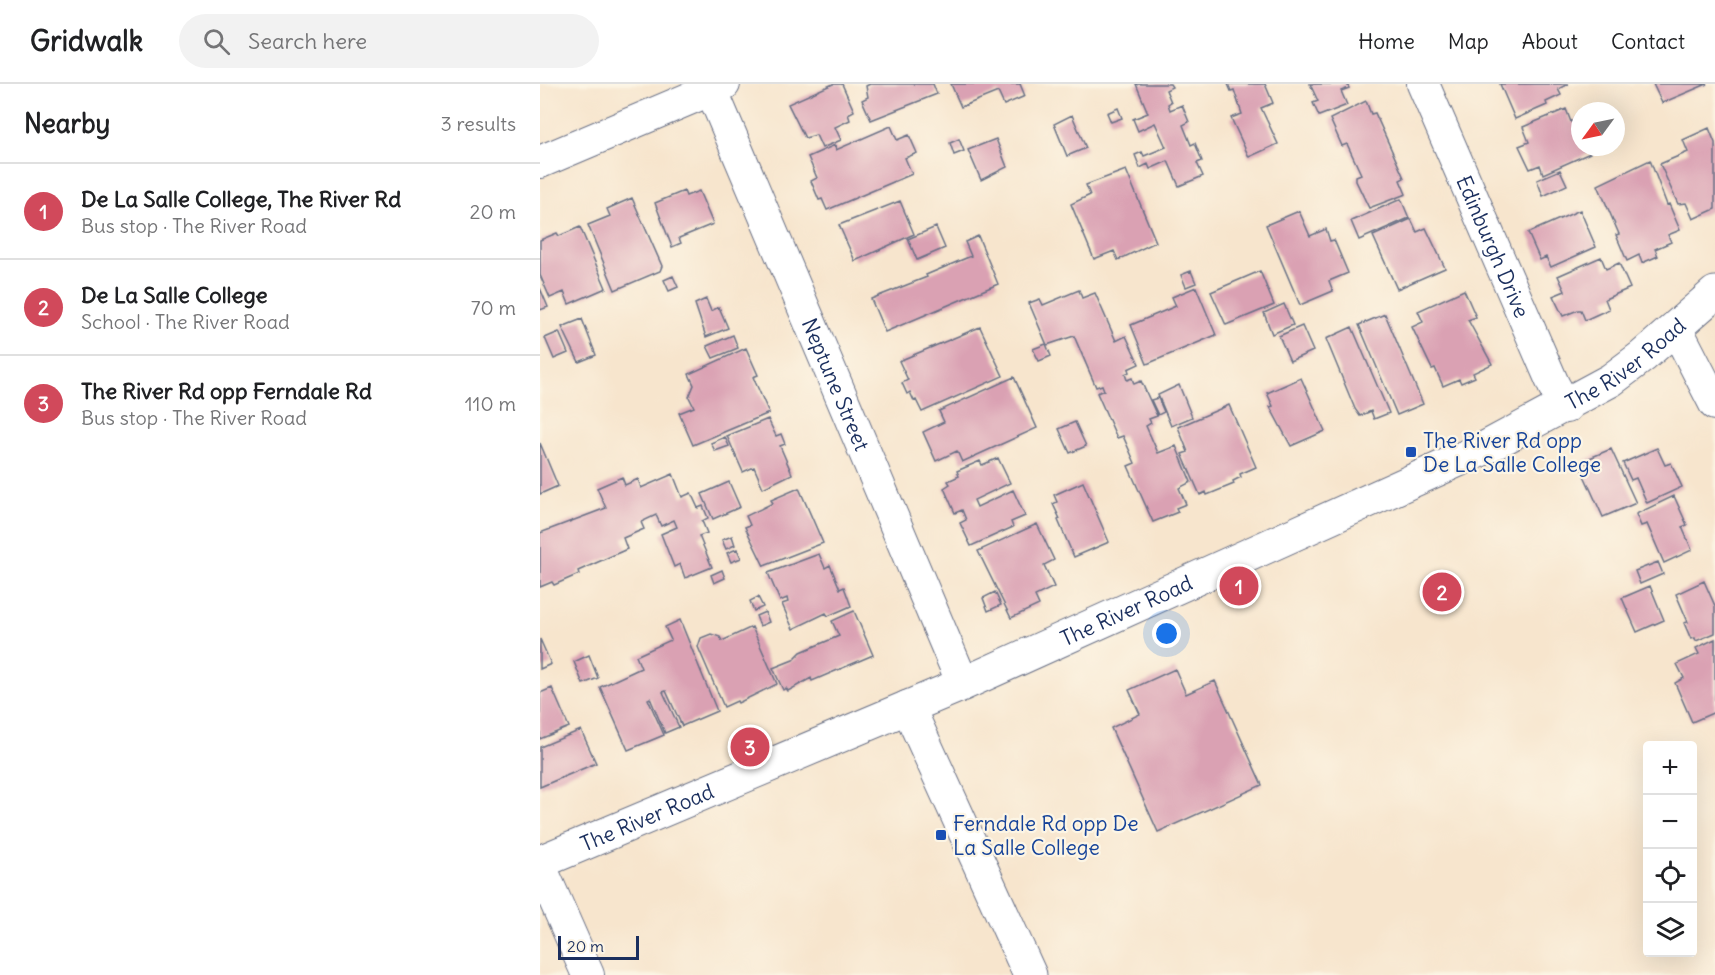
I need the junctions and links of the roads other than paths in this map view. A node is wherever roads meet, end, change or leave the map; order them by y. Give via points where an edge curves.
1 (1423, 84) edge
2 (714, 86) edge
3 (540, 162) edge
4 (1715, 293) edge
5 (1676, 328) junction
6 (1715, 404) edge
7 (1566, 407) junction
8 (963, 684) junction
9 (908, 707) junction
10 (540, 864) edge
11 (588, 975) edge
12 (1030, 975) edge

1 - 7 street, Edinburgh Drive
2 - 3 street
2 - 8 street, Neptune Street
4 - 5 main road, The River Road
5 - 6 street
5 - 7 main road, The River Road via 1611,380
7 - 8 main road, The River Road via 1485,448
8 - 9 main road, The River Road
9 - 10 main road, The River Road
9 - 12 main road
10 - 11 street

